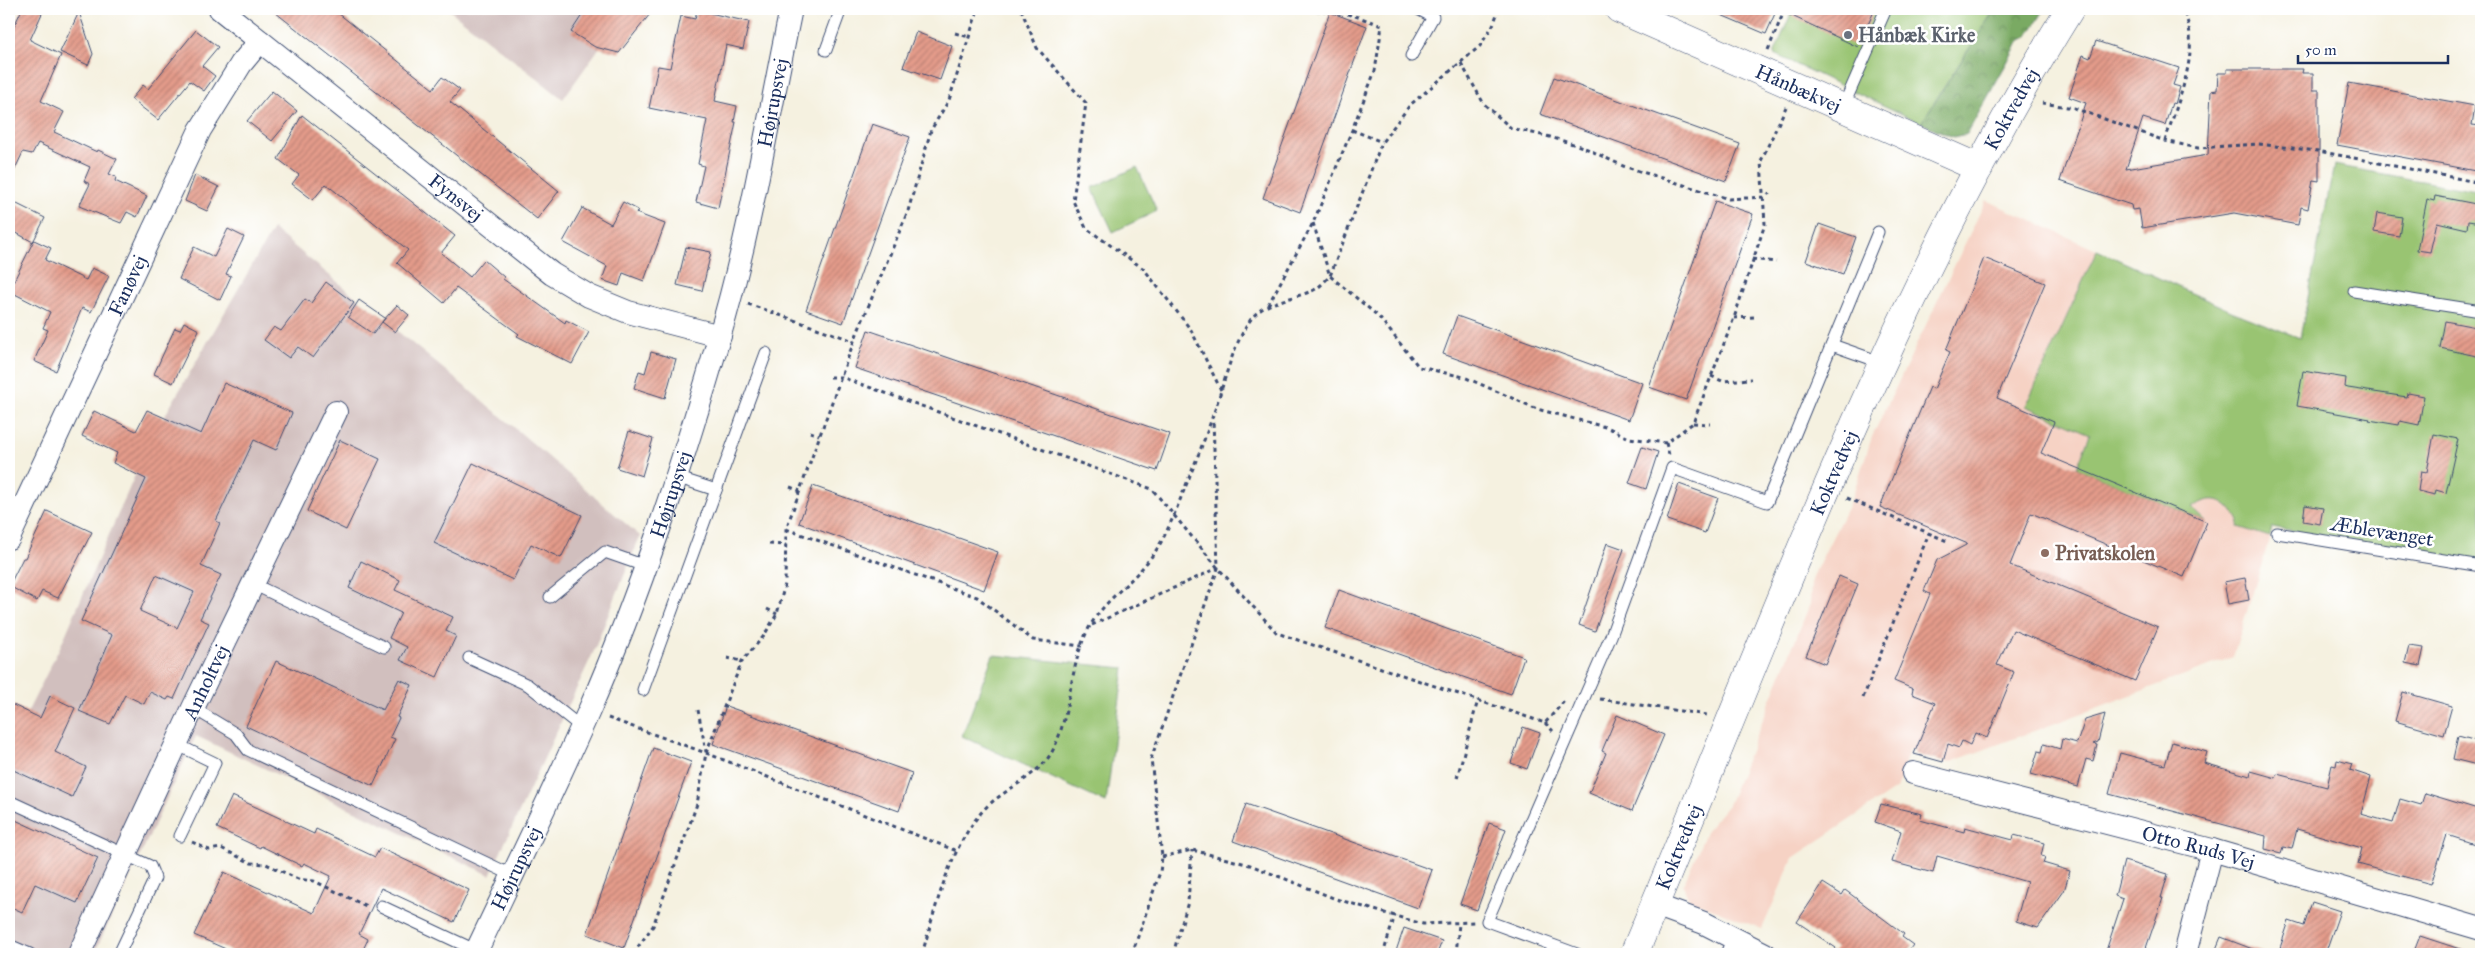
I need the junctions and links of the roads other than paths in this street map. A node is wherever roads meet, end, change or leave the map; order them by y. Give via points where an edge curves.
1 (220, 9) edge
2 (791, 9) edge
3 (841, 9) edge
4 (1418, 9) edge
5 (1619, 9) edge
6 (1886, 9) edge
7 (2070, 9) edge
8 (260, 41) junction
9 (826, 50) dead end
10 (1411, 56) dead end
11 (1843, 107) junction
12 (1978, 168) junction
13 (1878, 232) dead end
14 (2354, 291) dead end
15 (2481, 311) edge
16 (720, 336) junction
17 (1832, 345) junction
18 (766, 353) dead end
19 (1883, 363) junction
20 (336, 412) dead end
21 (676, 477) junction
22 (716, 490) junction
23 (2277, 533) dead end
24 (9, 538) edge
25 (645, 566) junction
26 (2481, 566) edge
27 (253, 584) junction
28 (550, 597) dead end
29 (384, 647) dead end
30 (470, 658) dead end
31 (643, 690) dead end
32 (193, 708) junction
33 (585, 719) junction
34 (176, 744) junction
35 (1913, 773) dead end
36 (9, 801) edge
37 (180, 836) road end
38 (2212, 850) junction
39 (126, 853) junction
40 (512, 875) junction
41 (1655, 905) junction
42 (381, 906) road end
43 (2481, 929) edge
44 (9, 944) edge
45 (1729, 945) edge
46 (85, 952) edge
47 (476, 953) edge
48 (30, 954) edge
49 (119, 954) edge
50 (1577, 954) edge
51 (1634, 954) edge
52 (1765, 954) edge
53 (2185, 954) edge

1 - 8 street, Fynsvej
2 - 16 street, Højrupsvej
3 - 9 lane
4 - 10 lane via 1433,17
5 - 11 street, Hånbækvej
6 - 11 lane
7 - 12 street, Koktvedvej
8 - 16 street, Fynsvej via 552,274 589,296 628,312
8 - 24 street, Fanøvej via 241,64 200,130
11 - 12 street, Hånbækvej
12 - 19 street, Koktvedvej
13 - 17 lane
14 - 15 lane
16 - 21 street, Højrupsvej
17 - 19 lane
17 - 50 lane via 1767,502 1672,468 1611,636 1487,921
18 - 22 lane
19 - 41 street, Koktvedvej
20 - 27 street, Anholtvej
21 - 22 lane
21 - 25 street, Højrupsvej
22 - 31 lane
23 - 26 lane, Æblevænget
25 - 28 lane via 605,552
25 - 33 street, Højrupsvej
27 - 29 lane
27 - 32 street, Anholtvej
30 - 33 lane via 528,685
32 - 34 street, Anholtvej
32 - 40 lane via 236,734 248,750
33 - 40 street, Højrupsvej
34 - 37 lane via 215,763
34 - 39 street, Anholtvej
35 - 38 street, Otto Ruds Vej
36 - 39 lane
38 - 43 street, Otto Ruds Vej
38 - 53 street
39 - 46 street, Anholtvej
39 - 49 lane via 150,866 155,878
40 - 47 street, Højrupsvej
41 - 45 street
41 - 51 street, Koktvedvej
42 - 47 lane
44 - 48 lane
45 - 52 street

